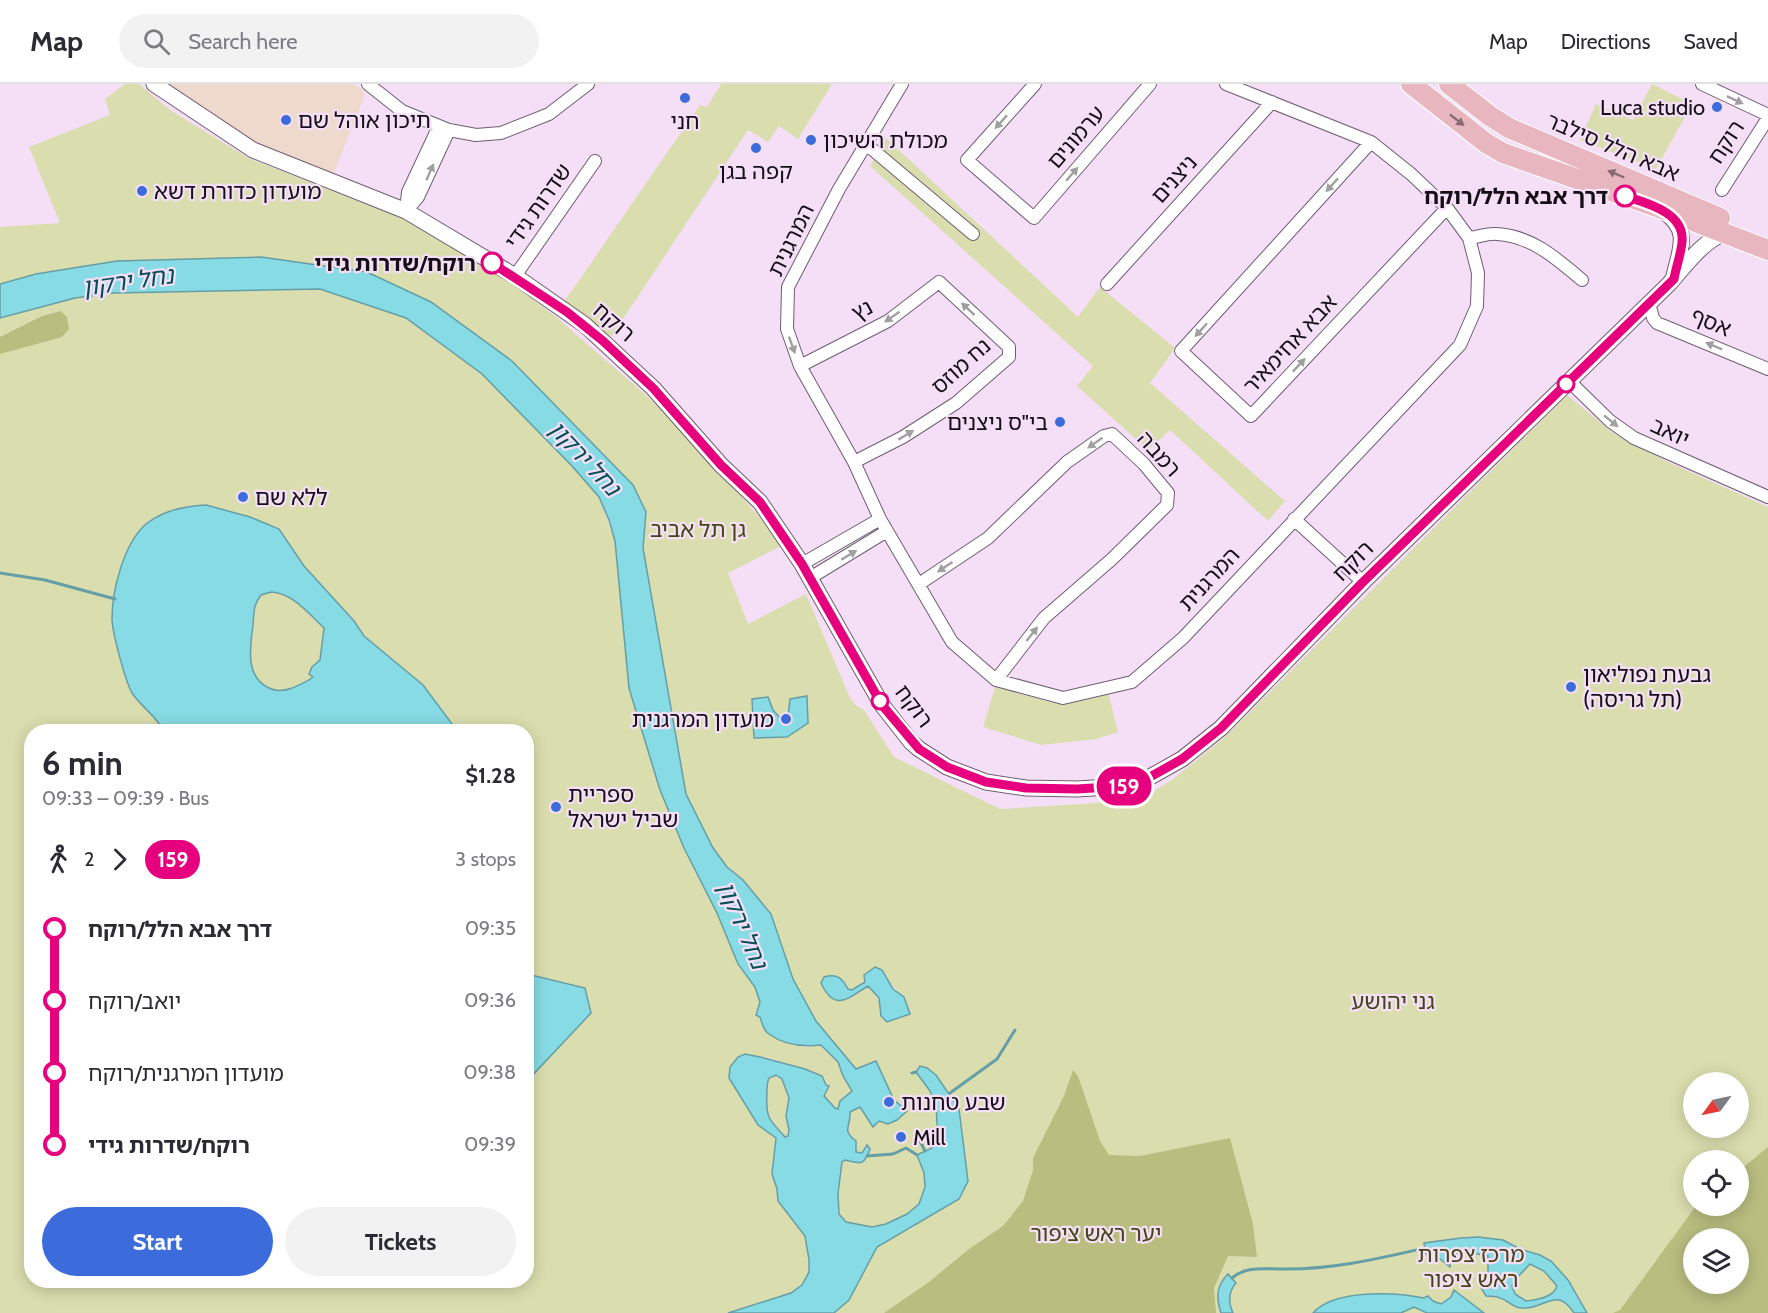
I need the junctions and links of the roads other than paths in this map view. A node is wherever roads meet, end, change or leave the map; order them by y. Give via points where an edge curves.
1 (154, 84) edge
2 (368, 84) edge
3 (387, 84) edge
4 (588, 84) edge
5 (903, 84) edge
6 (1035, 84) edge
7 (1150, 84) edge
8 (1226, 84) edge
9 (1411, 84) edge
10 (1449, 84) edge
11 (1702, 84) edge
12 (378, 94) junction
13 (1272, 102) junction
14 (1768, 116) edge
15 (444, 128) junction
16 (1371, 142) junction
17 (866, 144) junction
18 (595, 161) dead end
19 (1722, 190) dead end
20 (1658, 207) junction
21 (1447, 208) junction
22 (406, 211) junction
23 (1724, 233) junction
24 (973, 234) dead end
25 (1768, 236) edge
26 (1469, 238) junction
27 (1768, 250) edge
28 (515, 276) junction
29 (1674, 279) junction
30 (1582, 280) dead end
31 (939, 282) joint
32 (1107, 284) dead end
33 (1649, 303) junction
34 (800, 366) junction
35 (1768, 369) edge
36 (1569, 381) junction
37 (854, 462) junction
38 (1768, 497) edge
39 (880, 519) junction
40 (1294, 519) junction
41 (887, 531) junction
42 (802, 564) junction
43 (810, 578) junction
44 (1363, 582) junction
45 (919, 584) junction
46 (996, 680) junction

1 - 22 street, רוקח via 253,150
2 - 12 street
3 - 12 street
4 - 15 street via 549,114 501,133 476,135
5 - 17 street, המרגנית
6 -> 7 street, ערמונים via 967,160 1034,218
8 - 13 street
9 -> 20 main road, אבא הלל סילבר via 1503,153
25 -> 10 main road, אבא הלל סילבר via 1509,128
11 -> 14 street
12 - 15 street via 402,111
13 - 16 street
13 - 32 street, ניצנים
14 - 19 street, רוקח
15 - 22 street via 418,197
16 - 21 street
16 -> 21 street, אבא אחימאיר via 1181,351 1251,416
17 - 24 street
17 -> 34 street, המרגנית via 788,287 787,329
18 - 28 street, שדרות גידי
20 - 23 main road, אבא הלל סילבר
20 - 29 street via 1681,231
21 - 26 street
22 - 28 street, רוקח
23 - 27 main road, אבא הלל סילבר
23 - 29 street, רוקח via 1707,243
26 - 30 street via 1497,234 1525,241 1547,251
26 - 40 street, המרגנית via 1478,273 1477,306 1460,345
28 - 42 street, רוקח via 585,326 653,388 721,465 760,502
29 - 33 street, רוקח
31 -> 34 street, נץ via 888,321
37 -> 31 street, נח מוזס via 956,403 1009,357 1009,347
35 -> 33 street, אסף via 1657,322
33 - 36 street, רוקח
34 - 37 street, המרגנית
36 -> 38 street, יואב via 1610,421 1634,438
36 - 44 street, רוקח
37 - 39 street, המרגנית
39 - 41 street, המרגנית
39 - 42 street
40 - 44 street
40 - 46 street, המרגנית via 1183,638 1132,682 1063,698
43 -> 41 street
41 - 45 street, המרגנית
42 - 43 street, רוקח
43 - 44 street, רוקח via 882,705 919,749 947,767 986,782 1077,789 1125,786 1182,759 1221,728
45 - 46 street, המרגנית via 952,642
46 -> 45 street, רמבה via 1044,618 1167,506 1168,493 1112,434 1104,436 1067,462 988,538

